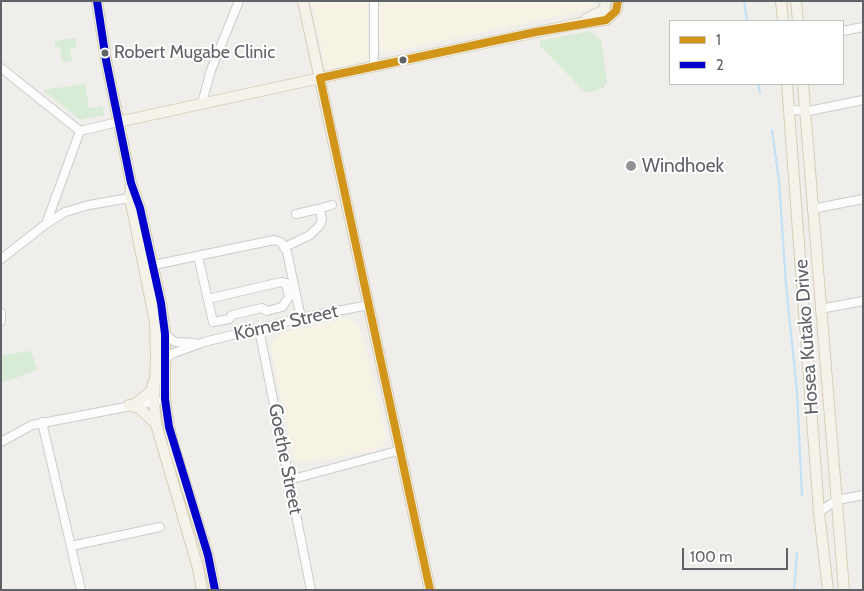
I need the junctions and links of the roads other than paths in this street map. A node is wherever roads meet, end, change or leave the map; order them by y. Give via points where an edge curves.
1 (97, 1) edge
2 (240, 1) edge
3 (303, 1) edge
4 (374, 1) edge
5 (606, 1) edge
6 (781, 1) edge
7 (796, 1) edge
8 (617, 6) edge
9 (783, 20) edge
10 (798, 20) edge
11 (576, 24) junction
12 (863, 27) edge
13 (844, 32) edge
14 (374, 66) junction
15 (1, 68) edge
16 (320, 78) junction
17 (787, 85) edge
18 (803, 85) edge
19 (860, 100) edge
20 (202, 103) junction
21 (789, 110) junction
22 (804, 112) junction
23 (118, 122) junction
24 (80, 131) junction
25 (133, 197) junction
26 (863, 199) edge
27 (332, 205) dead end
28 (318, 209) junction
29 (812, 209) junction
30 (296, 214) dead end
31 (46, 224) junction
32 (283, 245) junction
33 (198, 256) junction
34 (1, 259) edge
35 (149, 266) junction
36 (208, 299) junction
37 (863, 301) edge
38 (369, 305) junction
39 (820, 310) junction
40 (1, 314) edge
41 (301, 318) junction
42 (1, 321) edge
43 (260, 329) junction
44 (165, 334) junction
45 (204, 342) junction
46 (164, 362) junction
47 (154, 378) junction
48 (165, 387) junction
49 (154, 402) junction
50 (132, 405) junction
51 (42, 422) junction
52 (156, 424) junction
53 (1, 442) edge
54 (401, 450) junction
55 (289, 480) junction
56 (863, 495) edge
57 (837, 500) junction
58 (819, 512) junction
59 (160, 527) dead end
60 (71, 546) junction
61 (81, 590) edge
62 (202, 590) edge
63 (215, 590) edge
64 (311, 590) edge
65 (430, 590) edge
66 (828, 590) edge
67 (844, 590) edge

1 - 23 main road
2 - 20 street via 208,76
3 - 16 main road
4 - 14 street
5 - 11 main road via 604,10
6 - 9 main road
7 - 10 main road
8 - 11 main road via 606,20
11 - 14 main road
12 - 13 street
14 - 16 main road
15 - 24 street
16 - 20 main road
16 - 38 main road
17 - 21 main road, Hosea Kutako Drive
18 - 22 main road, Hosea Kutako Drive
19 - 22 street
20 - 23 main road
21 - 22 street
21 - 58 main road, Hosea Kutako Drive
22 - 29 main road, Hosea Kutako Drive
23 - 24 street
23 - 25 main road
24 - 31 street
25 - 31 street via 65,212
25 - 35 main road
26 - 29 street
27 - 28 street
28 - 30 street
28 - 32 street via 322,220 320,225 310,235
29 - 39 main road, Hosea Kutako Drive
31 - 34 street
32 - 33 street via 274,240
32 - 41 street
33 - 35 street
33 - 36 street
35 - 44 main road via 161,303
35 - 47 main road via 155,322
36 - 36 street via 281,282 286,283 289,297 282,307 267,311 262,308 215,322
37 - 39 street
38 - 41 street, Körner Street
38 - 54 main road
39 - 57 main road, Hosea Kutako Drive
40 - 42 street
41 - 43 street, Körner Street
43 - 45 street, Körner Street
43 - 55 street, Goethe Street
44 - 45 street, Körner Street via 175,342
44 - 46 main road
45 - 46 street, Körner Street via 174,352
46 - 48 main road
47 - 49 main road
47 - 50 main road via 152,389
48 - 49 street via 162,396
48 - 63 main road via 174,448 208,555
49 - 50 street
49 - 52 main road
50 - 51 street
50 - 52 main road via 143,410
51 - 53 street
51 - 60 street
52 - 62 main road
54 - 55 street
54 - 65 main road
55 - 64 street, Goethe Street
56 - 57 street
57 - 58 street
57 - 67 main road, Hosea Kutako Drive
58 - 66 main road, Hosea Kutako Drive
59 - 60 street
60 - 61 street

